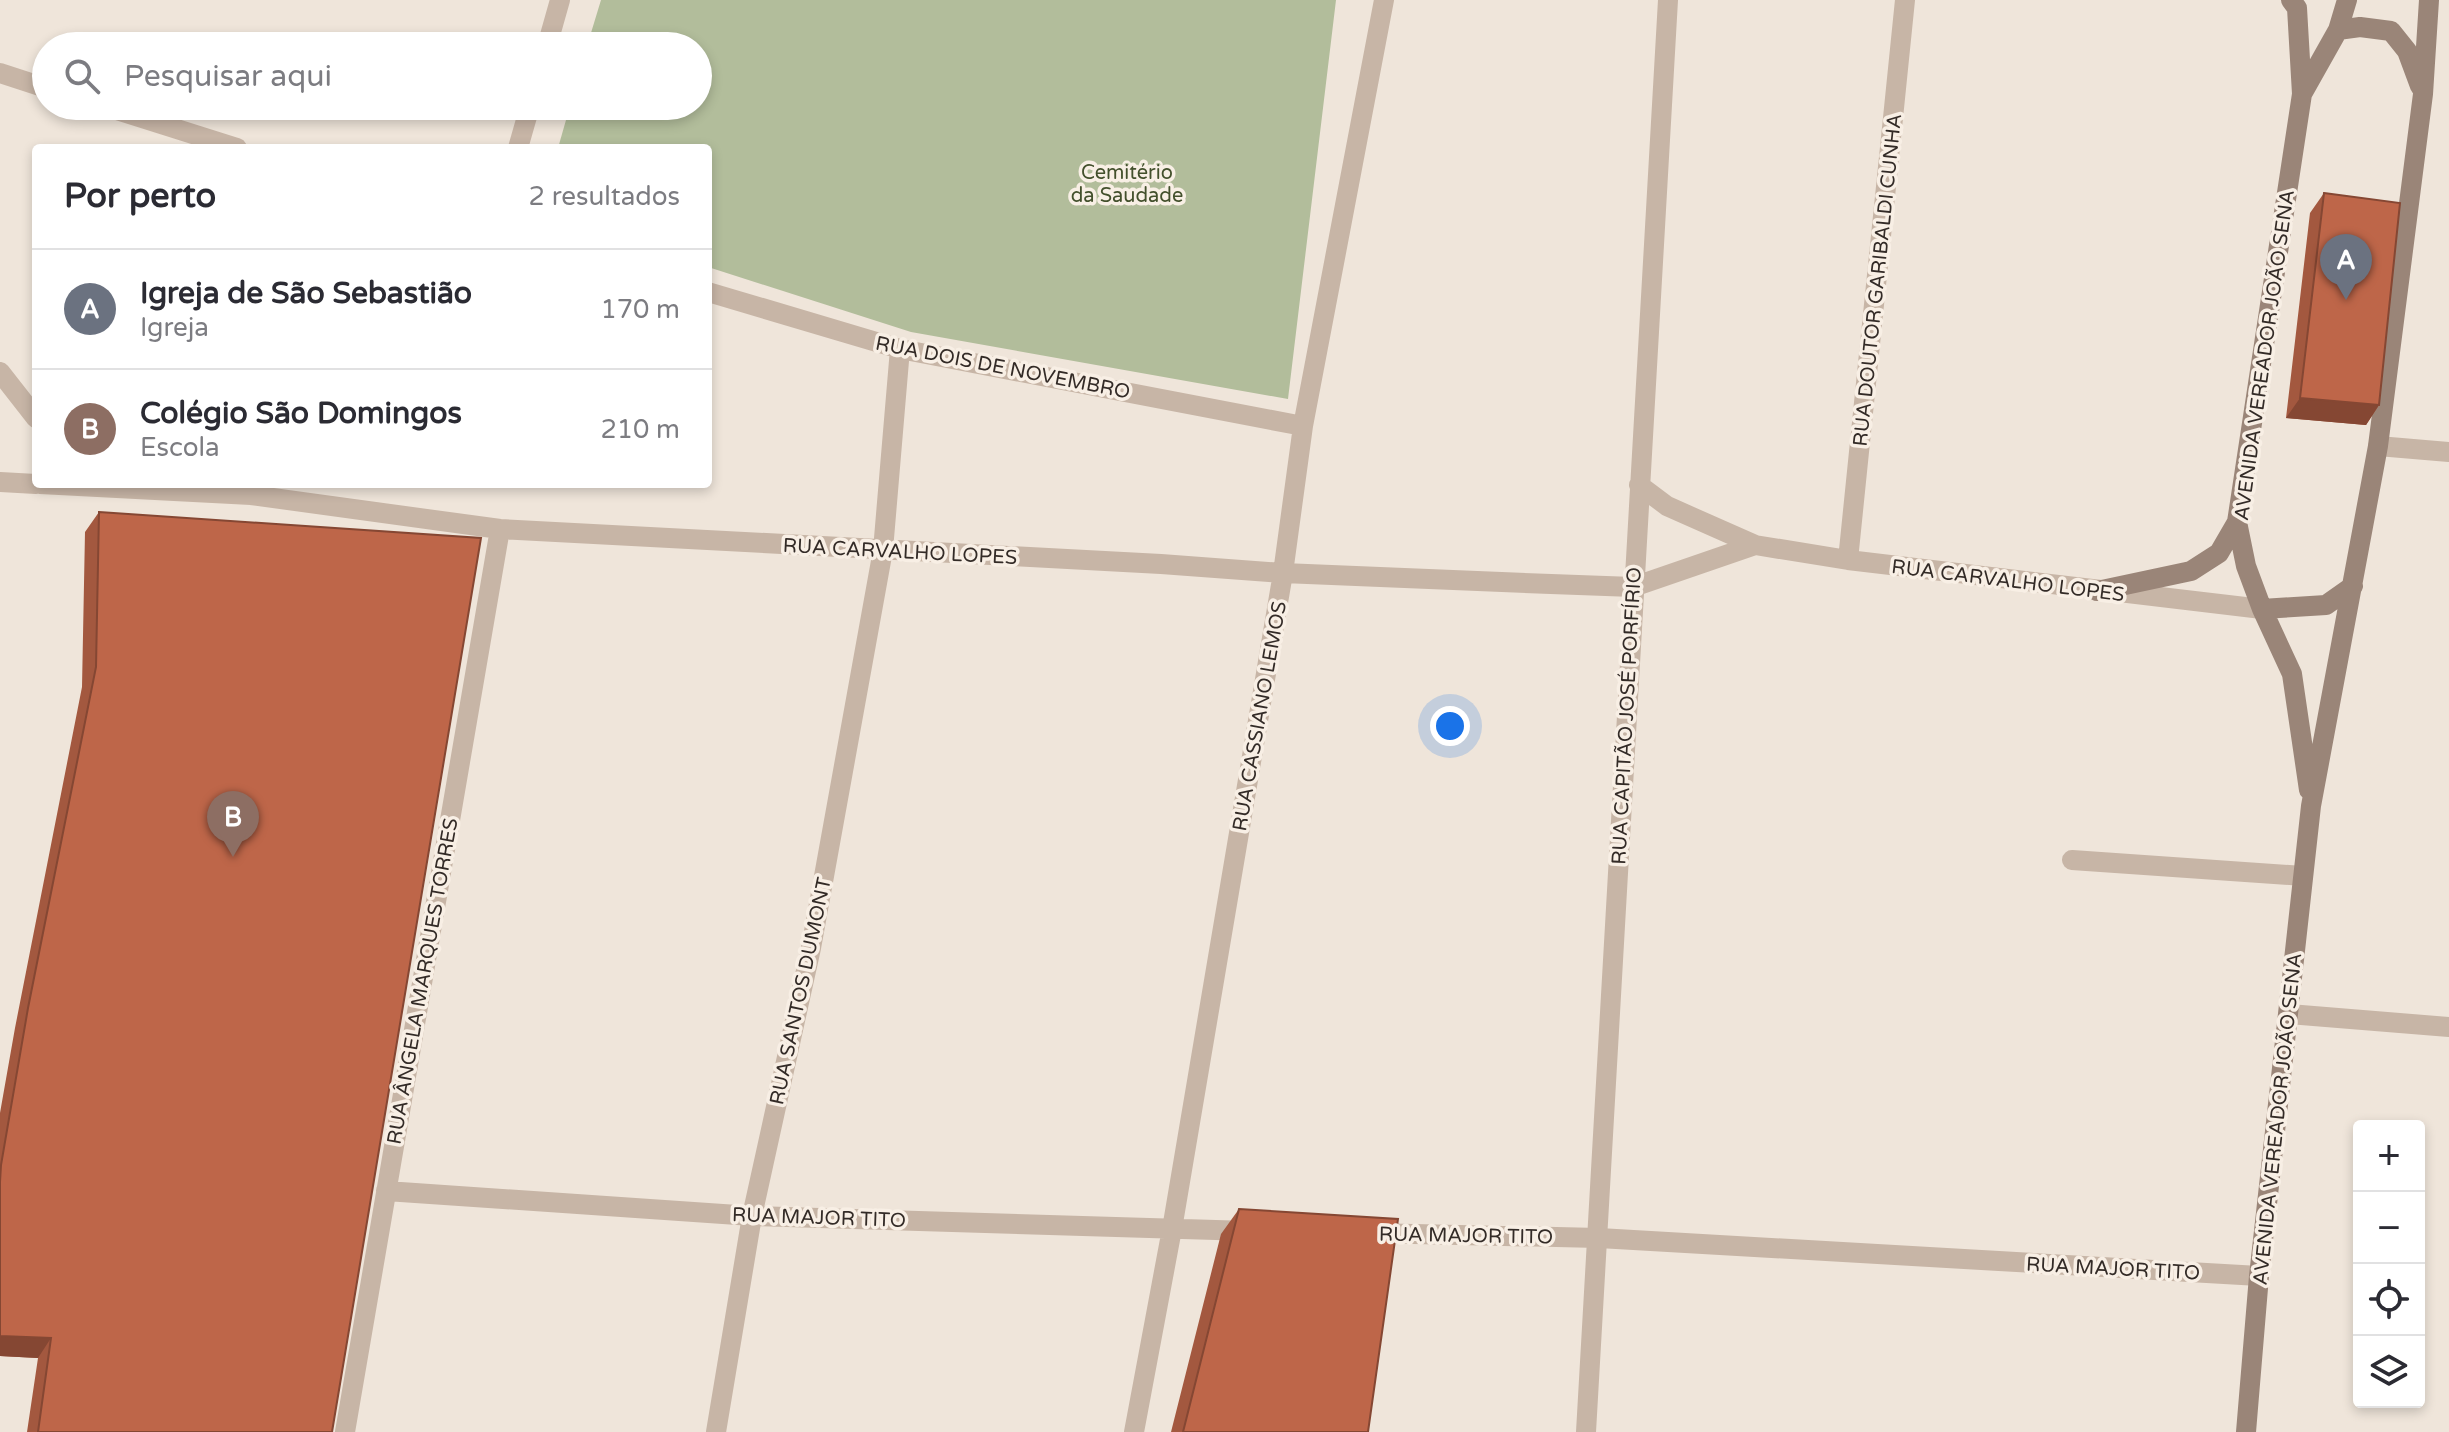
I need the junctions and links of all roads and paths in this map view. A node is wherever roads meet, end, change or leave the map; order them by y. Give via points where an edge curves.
1 (560, 0) edge
2 (1384, 0) edge
3 (1668, 0) edge
4 (1905, 0) edge
5 (2291, 0) edge
6 (2347, 0) edge
7 (2429, 0) edge
8 (2338, 30) junction
9 (551, 32) edge
10 (0, 73) edge
11 (32, 83) edge
12 (2302, 94) junction
13 (2423, 94) junction
14 (148, 120) edge
15 (526, 120) edge
16 (224, 144) edge
17 (519, 144) edge
18 (712, 293) edge
19 (900, 349) junction
20 (0, 372) edge
21 (32, 413) edge
22 (1303, 426) junction
23 (2378, 446) junction
24 (2449, 452) edge
25 (0, 482) edge
26 (32, 484) edge
27 (1639, 485) junction
28 (137, 488) edge
29 (2237, 522) junction
30 (500, 529) junction
31 (1755, 545) junction
32 (883, 550) junction
33 (1848, 560) junction
34 (1283, 573) junction
35 (2353, 586) junction
36 (1633, 587) junction
37 (2097, 591) junction
38 (2262, 609) junction
39 (2311, 806) junction
40 (2072, 860) dead end
41 (2303, 876) junction
42 (2289, 1014) junction
43 (2449, 1027) edge
44 (386, 1191) junction
45 (752, 1216) junction
46 (1172, 1229) junction
47 (1267, 1231) edge
48 (1346, 1233) edge
49 (1599, 1238) junction
50 (2259, 1276) junction
51 (345, 1432) edge
52 (716, 1432) edge
53 (1134, 1432) edge
54 (1586, 1432) edge
55 (2246, 1432) edge

1 - 9 street
2 - 22 street, RUA CASSIANO LEMOS
3 - 27 street, RUA CAPITÃO JOSÉ PORFÍRIO
4 - 33 street, RUA DOUTOR GARIBALDI CUNHA
5 - 12 main road via 2297,8
6 - 8 main road, AVENIDA VEREADOR JOÃO SENA
7 - 13 main road, AVENIDA VEREADOR JOÃO SENA
8 - 12 main road, AVENIDA VEREADOR JOÃO SENA
8 - 13 main road via 2391,31 2407,51
10 - 11 street
12 - 29 main road, AVENIDA VEREADOR JOÃO SENA
13 - 23 main road, AVENIDA VEREADOR JOÃO SENA
14 - 16 street
15 - 17 street
18 - 19 street, RUA DOIS DE NOVEMBRO
19 - 22 street, RUA DOIS DE NOVEMBRO
19 - 32 street, RUA SANTOS DUMONT
20 - 21 street
22 - 34 street, RUA CASSIANO LEMOS
23 - 24 street
23 - 35 main road, AVENIDA VEREADOR JOÃO SENA
25 - 26 street, RUA CARVALHO LOPES
27 - 31 street, RUA CARVALHO LOPES via 1667,506
27 - 36 street, RUA CAPITÃO JOSÉ PORFÍRIO
28 - 30 street, RUA CARVALHO LOPES via 251,495
29 - 37 main road via 2219,553 2191,571
29 - 38 main road, AVENIDA VEREADOR JOÃO SENA
30 - 32 street, RUA CARVALHO LOPES
30 - 44 street, RUA ÂNGELA MARQUES TORRES
31 - 33 street, RUA CARVALHO LOPES
31 - 36 street, RUA CARVALHO LOPES
32 - 34 street, RUA CARVALHO LOPES
32 - 45 street, RUA SANTOS DUMONT via 811,948
33 - 37 street, RUA CARVALHO LOPES
34 - 36 street, RUA CARVALHO LOPES
34 - 46 street, RUA CASSIANO LEMOS
35 - 38 main road via 2326,605
35 - 39 main road, AVENIDA VEREADOR JOÃO SENA
36 - 49 street, RUA CAPITÃO JOSÉ PORFÍRIO
37 - 38 street, RUA CARVALHO LOPES
38 - 39 main road, AVENIDA VEREADOR JOÃO SENA via 2292,674
39 - 41 main road, AVENIDA VEREADOR JOÃO SENA
40 - 41 street
41 - 42 main road, AVENIDA VEREADOR JOÃO SENA
42 - 43 street
42 - 50 main road, AVENIDA VEREADOR JOÃO SENA
44 - 45 street, RUA MAJOR TITO
44 - 51 street, RUA ÂNGELA MARQUES TORRES
45 - 46 street, RUA MAJOR TITO
45 - 52 street, RUA SANTOS DUMONT
46 - 47 street, RUA MAJOR TITO
46 - 53 street, RUA CASSIANO LEMOS
48 - 49 street, RUA MAJOR TITO
49 - 50 street, RUA MAJOR TITO
49 - 54 street, RUA CAPITÃO JOSÉ PORFÍRIO
50 - 55 main road, AVENIDA VEREADOR JOÃO SENA

